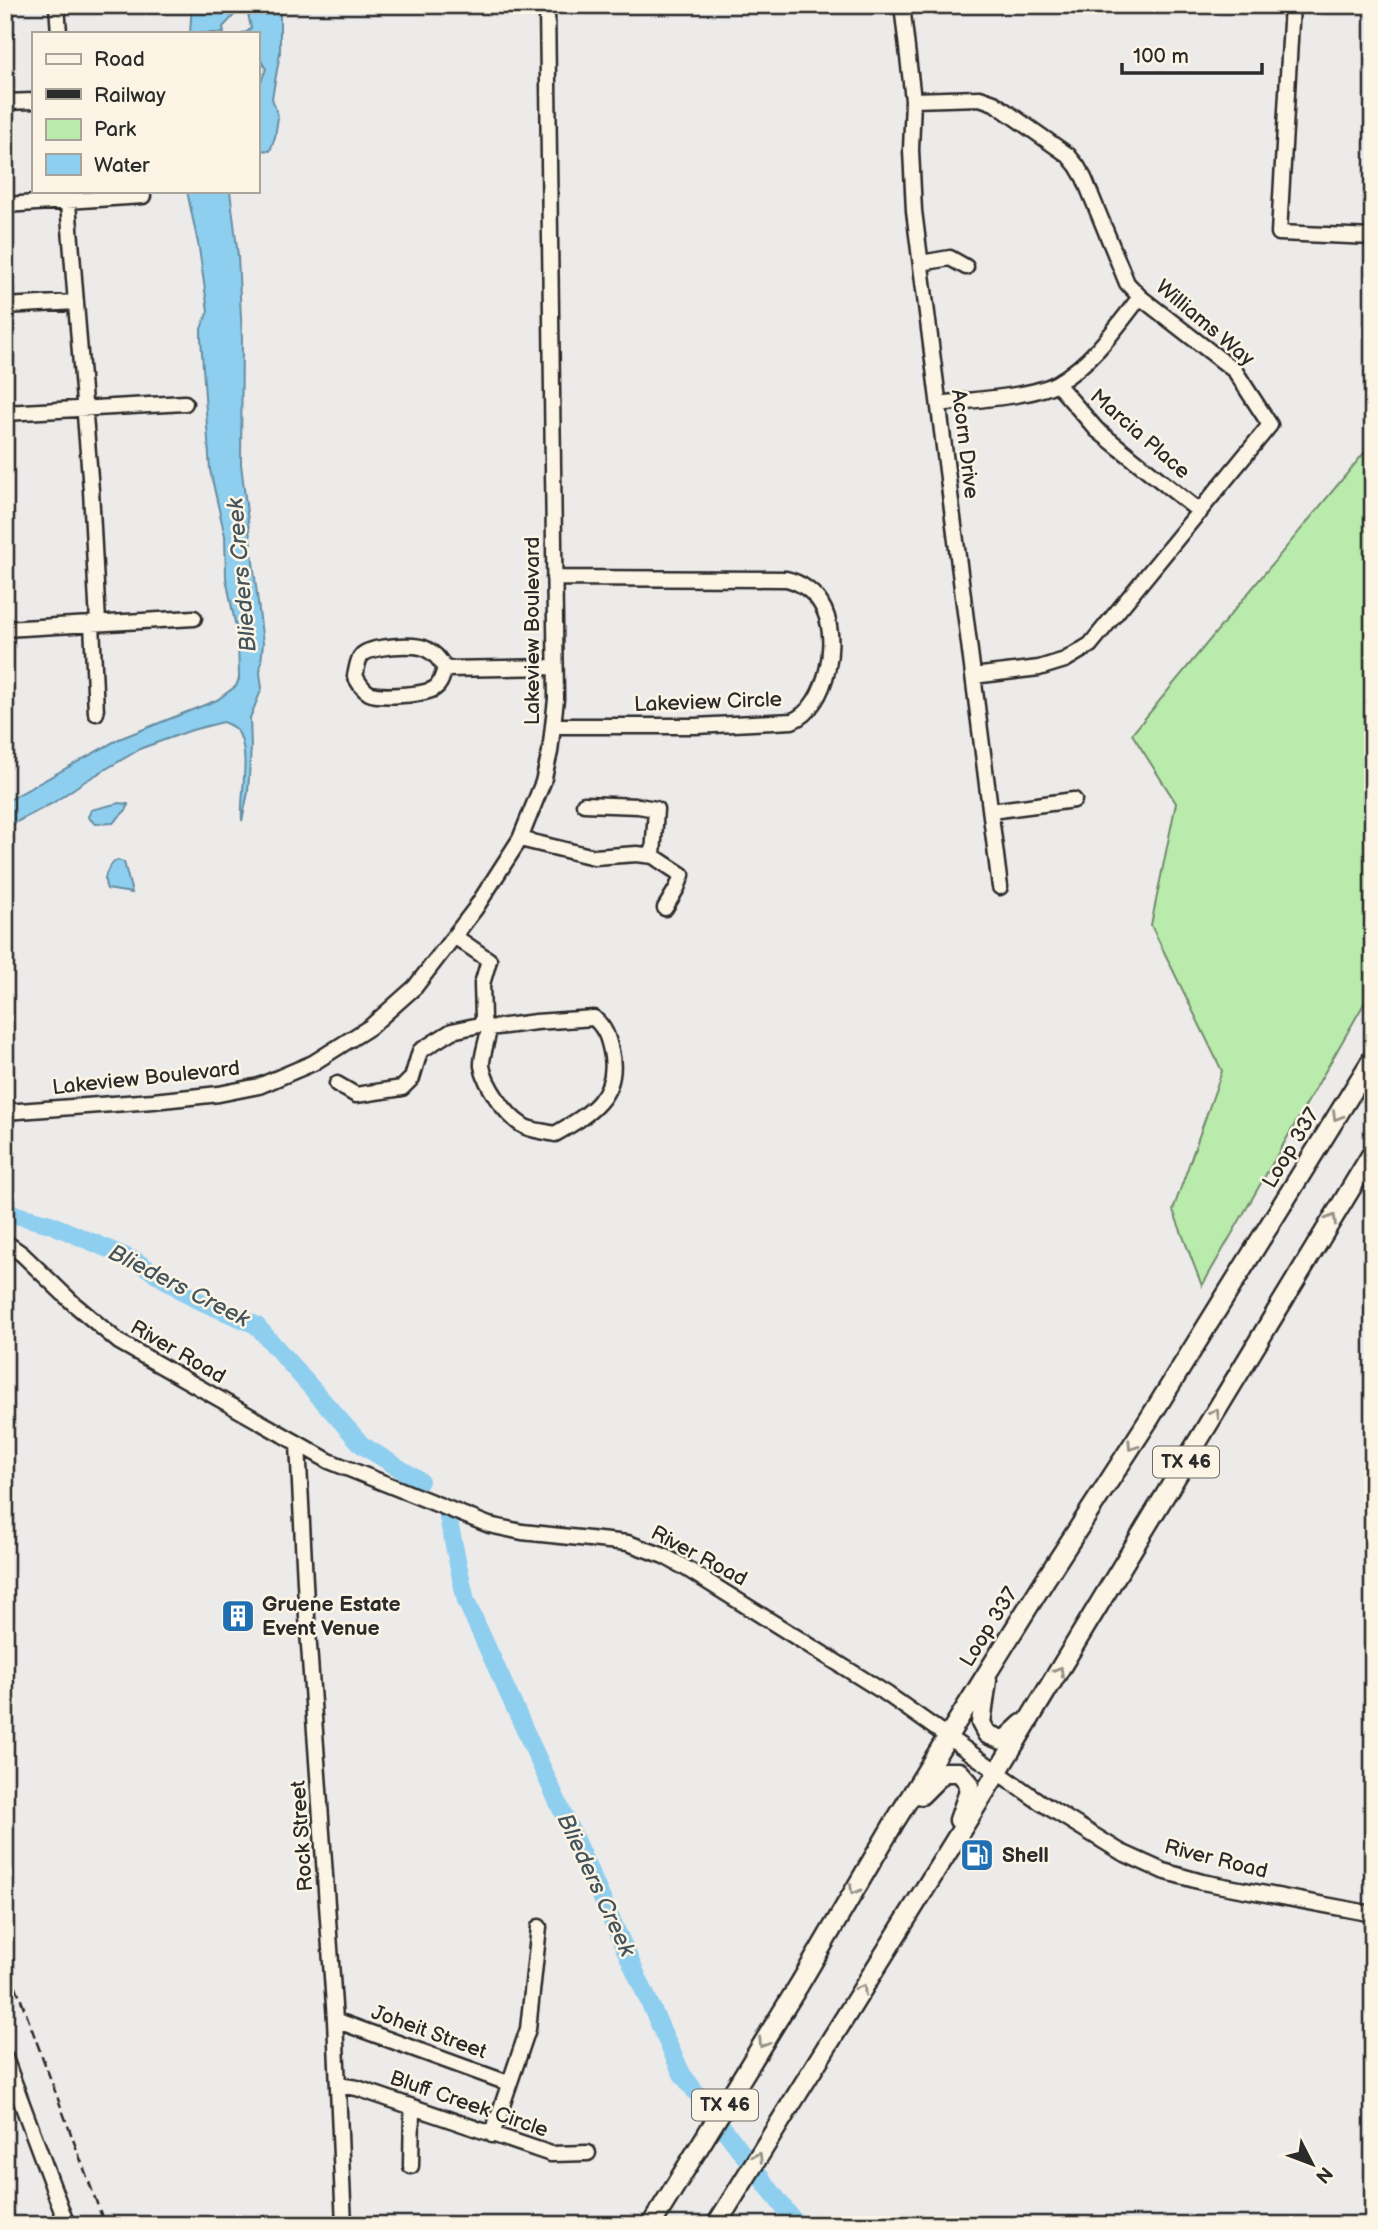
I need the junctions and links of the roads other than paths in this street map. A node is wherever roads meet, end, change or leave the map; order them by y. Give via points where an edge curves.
1 (57, 5) edge
2 (547, 5) edge
3 (902, 5) edge
4 (1292, 5) edge
5 (59, 32) edge
6 (913, 100) junction
7 (32, 101) edge
8 (5, 102) edge
9 (143, 195) dead end
10 (67, 196) edge
11 (5, 205) edge
12 (1373, 237) edge
13 (921, 263) junction
14 (966, 267) dead end
15 (1140, 297) junction
16 (76, 302) junction
17 (5, 306) edge
18 (1056, 384) junction
19 (185, 403) dead end
20 (939, 404) junction
21 (83, 408) junction
22 (5, 413) edge
23 (1200, 512) junction
24 (554, 578) junction
25 (194, 618) dead end
26 (95, 623) junction
27 (5, 629) edge
28 (555, 667) junction
29 (444, 669) junction
30 (974, 676) junction
31 (96, 713) dead end
32 (553, 726) junction
33 (1074, 800) dead end
34 (584, 804) dead end
35 (991, 811) junction
36 (520, 839) junction
37 (653, 856) junction
38 (1000, 887) dead end
39 (665, 908) dead end
40 (454, 936) junction
41 (487, 1026) junction
42 (1373, 1058) edge
43 (337, 1084) dead end
44 (5, 1112) edge
45 (1373, 1152) edge
46 (5, 1242) edge
47 (298, 1444) junction
48 (989, 1670) junction
49 (1033, 1714) junction
50 (949, 1737) junction
51 (998, 1771) junction
52 (889, 1831) junction
53 (947, 1853) junction
54 (1373, 1914) edge
55 (539, 1927) dead end
56 (335, 2020) junction
57 (5, 2058) edge
58 (508, 2083) junction
59 (338, 2085) junction
60 (412, 2107) junction
61 (492, 2135) junction
62 (588, 2154) dead end
63 (411, 2166) dead end
64 (719, 2222) edge
65 (67, 2225) edge
66 (344, 2225) edge
67 (651, 2225) edge

1 - 5 street
2 - 24 street, Lakeview Boulevard
3 - 6 street, Acorn Drive
4 - 12 street via 1279,233
6 - 13 street, Acorn Drive via 914,211
6 - 15 street, Williams Way via 968,97 987,101 1068,155 1084,178 1128,284
7 - 8 street
9 - 10 street
10 - 11 street
10 - 16 street
13 - 14 street via 950,258
13 - 20 street, Acorn Drive
15 - 18 street via 1094,354
15 - 23 street, Williams Way via 1235,371 1270,425
16 - 17 street
16 - 21 street
18 - 20 street via 1026,393
18 - 23 street, Marcia Place via 1087,421
19 - 21 street
20 - 30 street, Acorn Drive
21 - 22 street
21 - 26 street
23 - 30 street, Williams Way via 1090,645 1039,668
24 - 28 street, Lakeview Boulevard
24 - 32 street, Lakeview Circle via 786,579 810,591 823,606 830,637 823,686 815,702 792,721
25 - 26 street
26 - 27 street
26 - 31 street
28 - 29 street
28 - 32 street, Lakeview Boulevard
29 - 29 street via 425,648 371,648 363,654 355,676 368,692 379,696 429,692 440,682
30 - 35 street, Acorn Drive
32 - 36 street, Lakeview Boulevard via 543,782
33 - 35 street
34 - 37 street via 656,809
35 - 38 street, Acorn Drive
36 - 37 street via 594,857
36 - 40 street, Lakeview Boulevard
37 - 39 street via 682,875
40 - 41 street via 489,960 482,984
40 - 44 street, Lakeview Boulevard via 390,1012 336,1050 277,1080 219,1094
41 - 41 street via 482,1063 487,1083 523,1126 555,1134 587,1115 608,1092 612,1057 604,1027 594,1018
41 - 43 street via 452,1031 420,1051 412,1078 402,1088 356,1095
42 -> 48 main road, Loop 337 / TX 46
49 -> 45 main road, TX 46
46 - 47 street, River Road via 119,1342
47 - 50 street, River Road via 341,1467 489,1525 611,1539 664,1556
47 - 56 street, Rock Street
48 - 49 main road via 981,1723 987,1734 1002,1740 1009,1737
48 - 50 main road, Loop 337 / TX 46
49 - 51 main road, TX 46
50 - 51 street, River Road
50 - 52 main road, Loop 337 / TX 46
51 - 53 main road, TX 46
51 - 54 street, River Road via 1099,1840 1163,1871
52 - 53 main road via 944,1772 959,1772 969,1783 968,1794
52 -> 67 main road, Loop 337 / TX 46
64 -> 53 main road, TX 46
55 - 58 street via 528,2029
56 - 58 street, Joheit Street
56 - 59 street, Rock Street
57 - 65 street
58 - 61 street
59 - 60 street, Bluff Creek Circle
59 - 66 street, Rock Street
60 - 61 street, Bluff Creek Circle
60 - 63 street
61 - 62 street, Bluff Creek Circle via 551,2154

